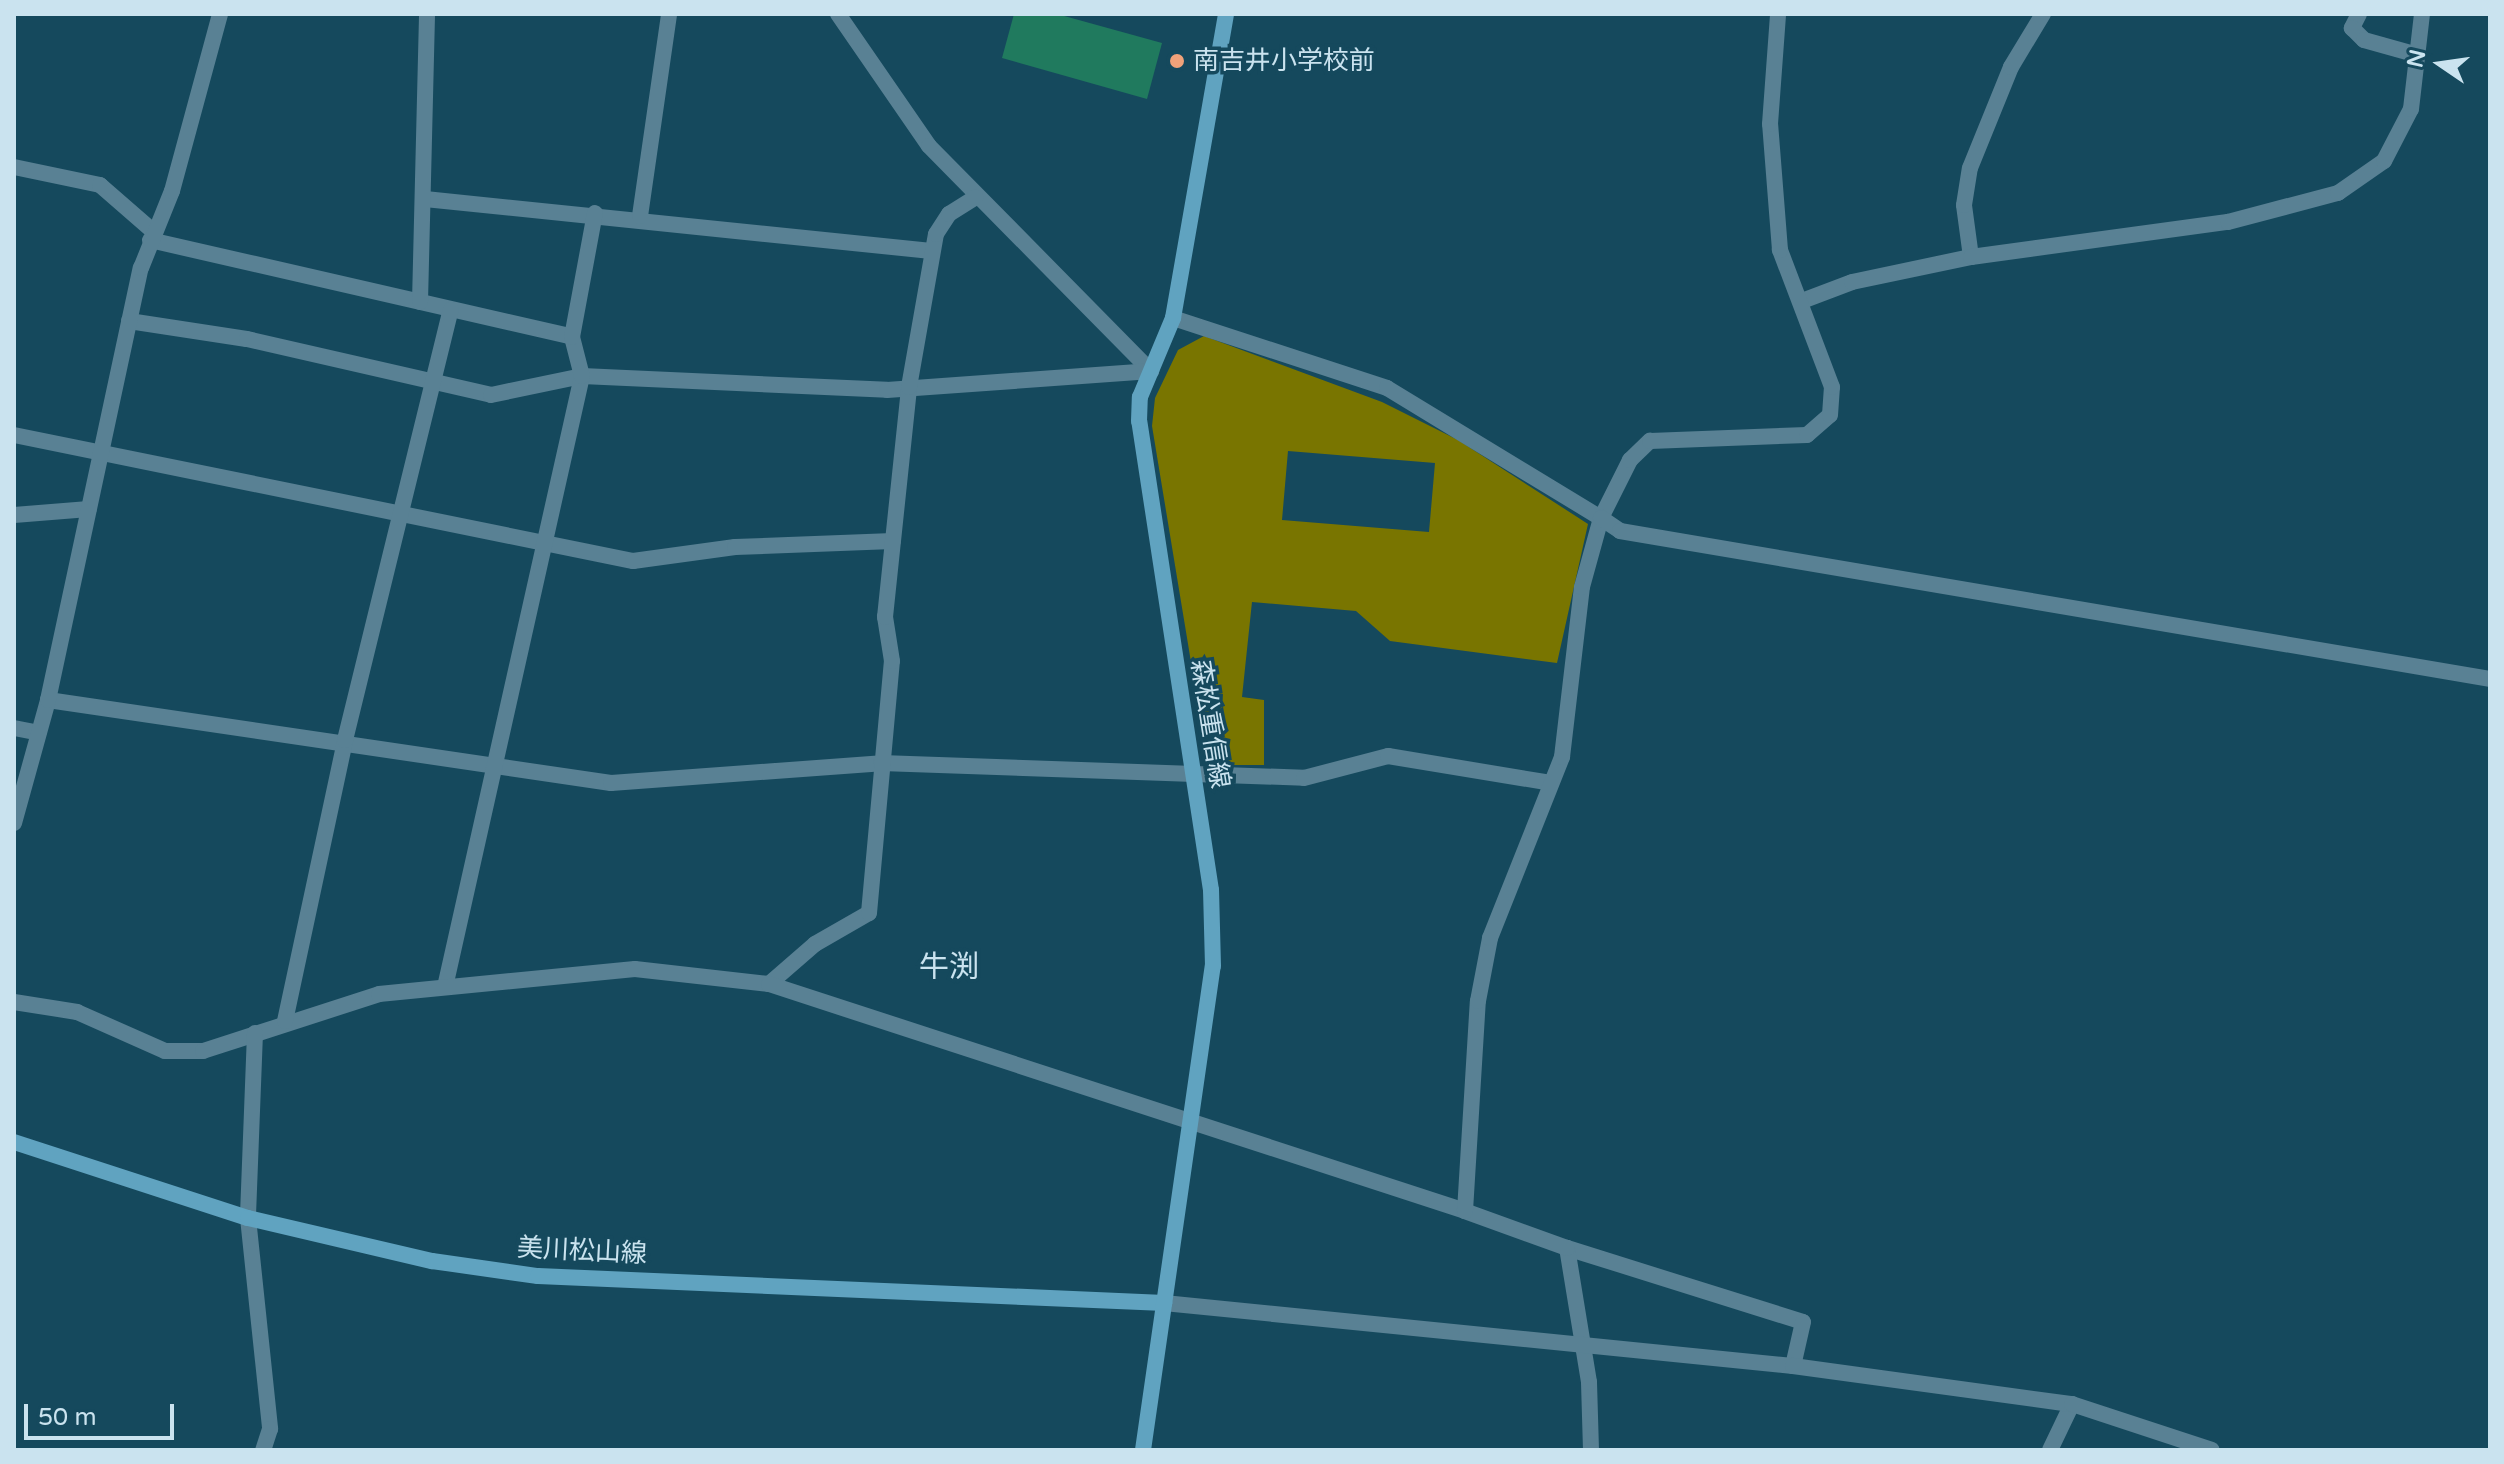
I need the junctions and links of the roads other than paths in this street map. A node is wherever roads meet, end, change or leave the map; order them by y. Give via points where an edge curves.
1 (220, 14) edge
2 (427, 14) edge
3 (669, 14) edge
4 (838, 14) edge
5 (1226, 14) edge
6 (1778, 14) edge
7 (2043, 14) edge
8 (2359, 14) edge
9 (2422, 14) edge
10 (2414, 54) junction
11 (14, 167) edge
12 (975, 198) junction
13 (425, 199) junction
14 (595, 213) junction
15 (640, 216) junction
16 (151, 236) junction
17 (931, 251) junction
18 (1971, 257) junction
19 (1802, 301) junction
20 (420, 302) junction
21 (451, 310) junction
22 (1173, 318) junction
23 (129, 321) junction
24 (572, 337) junction
25 (1151, 371) junction
26 (582, 376) junction
27 (429, 383) junction
28 (909, 387) junction
29 (14, 435) edge
30 (100, 458) junction
31 (89, 509) junction
32 (14, 515) edge
33 (401, 517) junction
34 (1601, 518) junction
35 (893, 541) junction
36 (545, 548) junction
37 (2490, 679) edge
38 (48, 700) junction
39 (14, 728) edge
40 (39, 733) junction
41 (345, 740) junction
42 (881, 763) junction
43 (496, 766) junction
44 (1195, 778) junction
45 (1551, 783) junction
46 (14, 823) edge
47 (769, 984) junction
48 (445, 987) junction
49 (14, 1002) edge
50 (285, 1021) junction
51 (255, 1033) junction
52 (1190, 1125) junction
53 (14, 1142) edge
54 (1465, 1211) junction
55 (248, 1218) junction
56 (1567, 1248) junction
57 (1164, 1303) junction
58 (1582, 1344) junction
59 (1793, 1366) junction
60 (2072, 1404) junction
61 (263, 1450) edge
62 (1143, 1450) edge
63 (1591, 1450) edge
64 (2050, 1450) edge
65 (2212, 1450) edge

1 - 16 street via 172,191
2 - 13 street
3 - 15 street
4 - 12 street via 929,146
5 - 22 main road, 森松重信線
6 - 19 street via 1773,188 1780,250
7 - 18 street via 2007,75 1970,168 1964,205
8 - 10 street via 2352,28 2364,40
9 - 10 street
10 - 18 street via 2411,109 2384,161 2338,193 2228,222
11 - 16 street via 100,185
12 - 17 street via 949,214
12 - 25 street
13 - 14 street
13 - 20 street
14 - 15 street
14 - 24 street
15 - 17 street
16 - 20 street
16 - 23 street
17 - 28 street
18 - 19 street via 1852,282
19 - 34 street via 1832,387 1830,415 1819,428 1807,435 1650,441 1630,460
20 - 21 street
21 - 24 street
21 - 27 street
22 - 25 main road, 森松重信線
22 - 34 street via 1387,388 1465,429
23 - 27 street via 247,339
23 - 30 street
24 - 26 street
25 - 28 street
25 - 44 main road, 森松重信線 via 1139,421
26 - 27 street via 491,395
26 - 28 street
26 - 36 street
27 - 33 street
28 - 35 street
29 - 30 street
30 - 31 street
30 - 33 street
31 - 32 street
31 - 38 street
33 - 36 street
33 - 41 street
34 - 37 street via 1620,531
34 - 45 street via 1582,587 1570,719
35 - 36 street via 735,547 633,561
35 - 42 street via 885,617 892,661
36 - 43 street
38 - 40 street
38 - 41 street
39 - 40 street
40 - 46 street
41 - 43 street
41 - 50 street
42 - 43 street via 611,783
42 - 44 street
42 - 47 street via 869,913 815,944
43 - 48 street
44 - 45 street via 1304,778 1388,756
44 - 52 main road, 森松重信線 via 1213,966
45 - 54 street via 1490,938 1478,1001
47 - 48 street via 635,969
47 - 52 street
48 - 50 street via 379,994
49 - 51 street via 77,1012 165,1051 203,1051
50 - 51 street
51 - 55 street
52 - 54 street
52 - 57 main road, 森松重信線
53 - 55 main road, 美川松山線
54 - 56 street
55 - 57 main road, 美川松山線 via 345,1245 538,1276
55 - 61 street via 270,1429
56 - 58 street
56 - 59 street via 1803,1322
57 - 58 street
57 - 62 main road, 森松重信線
58 - 59 street
58 - 63 street
59 - 60 street
60 - 64 street
60 - 65 street

